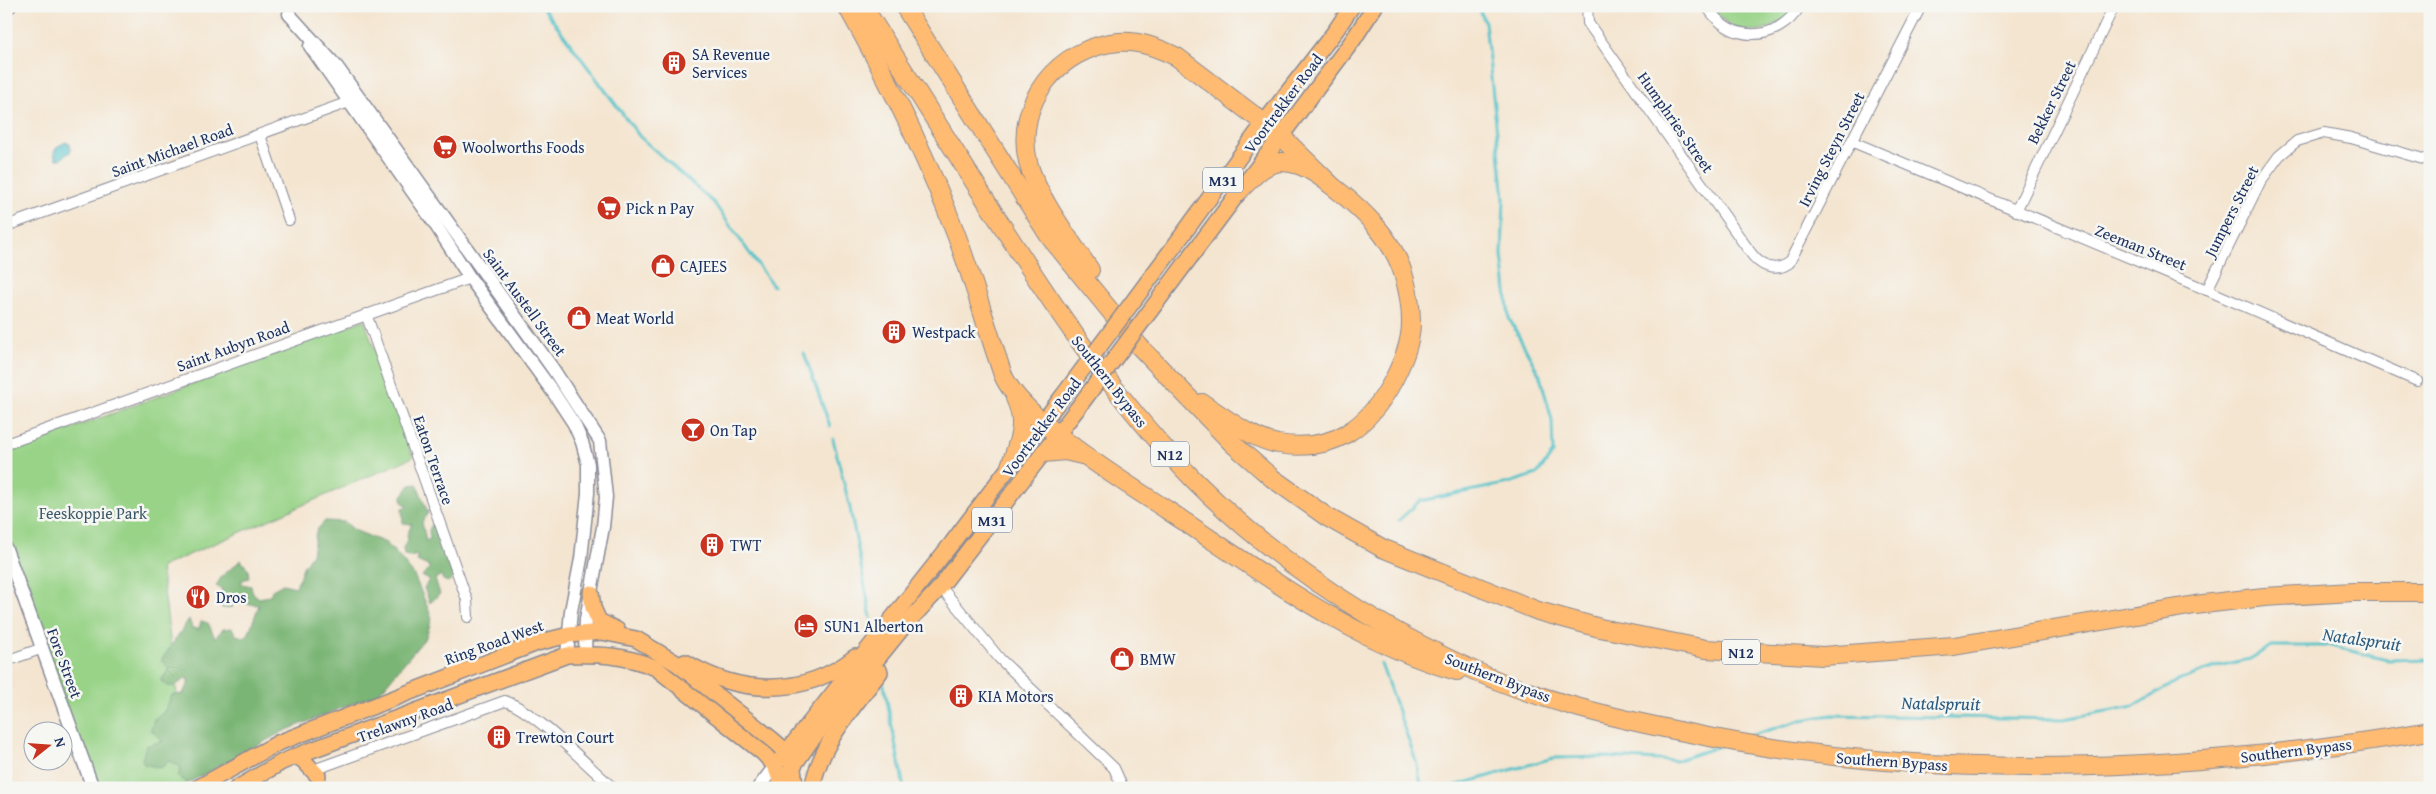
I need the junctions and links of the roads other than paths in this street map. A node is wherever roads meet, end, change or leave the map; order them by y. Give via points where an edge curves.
1 (10, 6) edge
2 (846, 6) edge
3 (863, 6) edge
4 (904, 6) edge
5 (1352, 6) edge
6 (1375, 6) edge
7 (1587, 6) edge
8 (1707, 6) edge
9 (1800, 6) edge
10 (1921, 6) edge
11 (2114, 6) edge
12 (2426, 6) edge
13 (6, 8) edge
14 (2430, 8) edge
15 (287, 10) edge
16 (349, 102) junction
17 (1264, 123) junction
18 (260, 134) junction
19 (1280, 135) junction
20 (1853, 142) junction
21 (2430, 161) edge
22 (1330, 184) junction
23 (1237, 193) junction
24 (2016, 211) junction
25 (289, 220) dead end
26 (6, 226) edge
27 (1750, 252) joint
28 (470, 278) junction
29 (2208, 290) junction
30 (366, 314) junction
31 (1139, 346) junction
32 (2417, 382) dead end
33 (1180, 390) junction
34 (1013, 394) junction
35 (1044, 421) junction
36 (1059, 434) junction
37 (6, 444) edge
38 (1044, 453) junction
39 (1092, 459) junction
40 (1010, 466) junction
41 (6, 549) edge
42 (938, 588) junction
43 (2430, 592) edge
44 (591, 593) junction
45 (468, 617) dead end
46 (586, 633) junction
47 (569, 635) junction
48 (636, 639) junction
49 (43, 648) junction
50 (865, 651) junction
51 (662, 653) junction
52 (585, 654) junction
53 (567, 655) junction
54 (6, 661) edge
55 (1520, 688) junction
56 (2430, 731) edge
57 (302, 734) junction
58 (302, 754) junction
59 (791, 758) junction
60 (775, 766) junction
61 (319, 777) edge
62 (784, 786) edge
63 (1123, 786) edge
64 (93, 788) edge
65 (197, 788) edge
66 (237, 788) edge
67 (613, 788) edge
68 (758, 788) edge
69 (812, 788) edge

1 - 13 street
2 - 34 highway via 919,144 957,237 1002,374
3 - 55 highway, Southern Bypass / N12 via 1061,317 1144,426 1195,480 1286,561 1352,605 1428,648
4 - 31 highway, N12 via 1050,236
5 - 17 main road, Voortrekker Road / M31
6 - 19 main road, Voortrekker Road / M31
7 - 27 street, Humphries Street via 1588,23
8 - 9 street via 1720,24 1740,33 1755,34 1781,26
10 - 20 street, Irving Steyn Street
11 - 24 street, Bekker Street
12 - 14 street
15 - 16 street, Saint Austell Street
15 - 44 street, Saint Austell Street via 337,67 553,369 600,441 606,497
16 - 18 street, Saint Michael Road
16 - 28 street, Saint Austell Street
17 - 19 highway
17 - 31 highway via 1177,57 1137,43 1120,42 1083,51 1070,58 1038,90 1029,109 1025,129 1028,164 1053,213
17 - 35 main road, Voortrekker Road / M31, bridge
18 - 25 street
18 - 26 street, Saint Michael Road
19 - 22 highway
19 - 23 main road, Voortrekker Road / M31
20 - 24 street, Zeeman Street
20 - 27 street, Irving Steyn Street via 1789,262 1783,267 1769,268
21 - 29 street, Jumpers Street via 2324,133 2296,141 2278,156 2260,182
22 - 23 highway via 1289,161 1263,168
22 - 33 highway via 1350,200 1386,239 1403,273 1409,296 1411,323 1408,345 1404,360 1381,402 1355,430 1317,445 1297,446 1276,444 1255,435
23 - 36 main road, Voortrekker Road / M31, bridge
24 - 29 street, Zeeman Street
28 - 30 street, Saint Aubyn Road
28 - 47 street, Saint Austell Street via 553,392 574,424 586,452 588,493
29 - 32 street, Zeeman Street
30 - 37 street, Saint Aubyn Road
30 - 45 street, Eaton Terrace via 467,600
31 - 33 highway, N12
33 - 43 highway, N12 via 1232,444 1272,478 1327,517 1382,548 1538,612 1706,649 1823,656 1887,653 1954,646 2195,604 2322,594
34 - 35 highway
34 - 40 highway via 1022,417 1022,429
35 - 36 highway
35 - 40 main road, Voortrekker Road / M31
36 - 38 main road, Voortrekker Road / M31
36 - 39 highway
38 - 39 highway via 1070,452
38 - 42 main road, Voortrekker Road / M31
39 - 55 highway via 1290,592 1360,630 1426,662
40 - 50 main road, Voortrekker Road / M31
41 - 49 street, Fore Street
42 - 59 main road, Voortrekker Road / M31
42 - 63 street via 1034,694 1109,763
42 - 69 main road via 820,756
44 - 46 street, Saint Austell Street
44 - 48 main road via 592,608 599,621
46 - 47 main road, Ring Road West
46 - 48 main road, Ring Road West via 602,632
46 - 52 street, Saint Austell Street
47 - 53 street, Saint Austell Street
47 - 57 main road, Ring Road West via 537,643
48 - 51 main road, Ring Road West
49 - 54 street
49 - 64 street, Fore Street
50 - 51 main road via 836,670 801,684 759,688 727,683
50 - 59 main road, Voortrekker Road / M31
51 - 59 main road, Ring Road West
52 - 53 main road
52 - 60 main road via 636,659 656,668 752,743
53 - 58 main road
55 - 56 highway, Southern Bypass / N12 via 1635,722 1745,745 1824,756 1972,767 2055,768 2236,757
57 - 58 street
57 - 65 main road, Ring Road West via 278,743
58 - 61 main road via 303,760
58 - 66 main road
59 - 60 main road, Voortrekker Road / M31
59 - 62 main road, Voortrekker Road / M31
60 - 62 main road
60 - 68 street, Voortrekker Road / M31
61 - 67 street, Trelawny Road via 505,700 514,703

